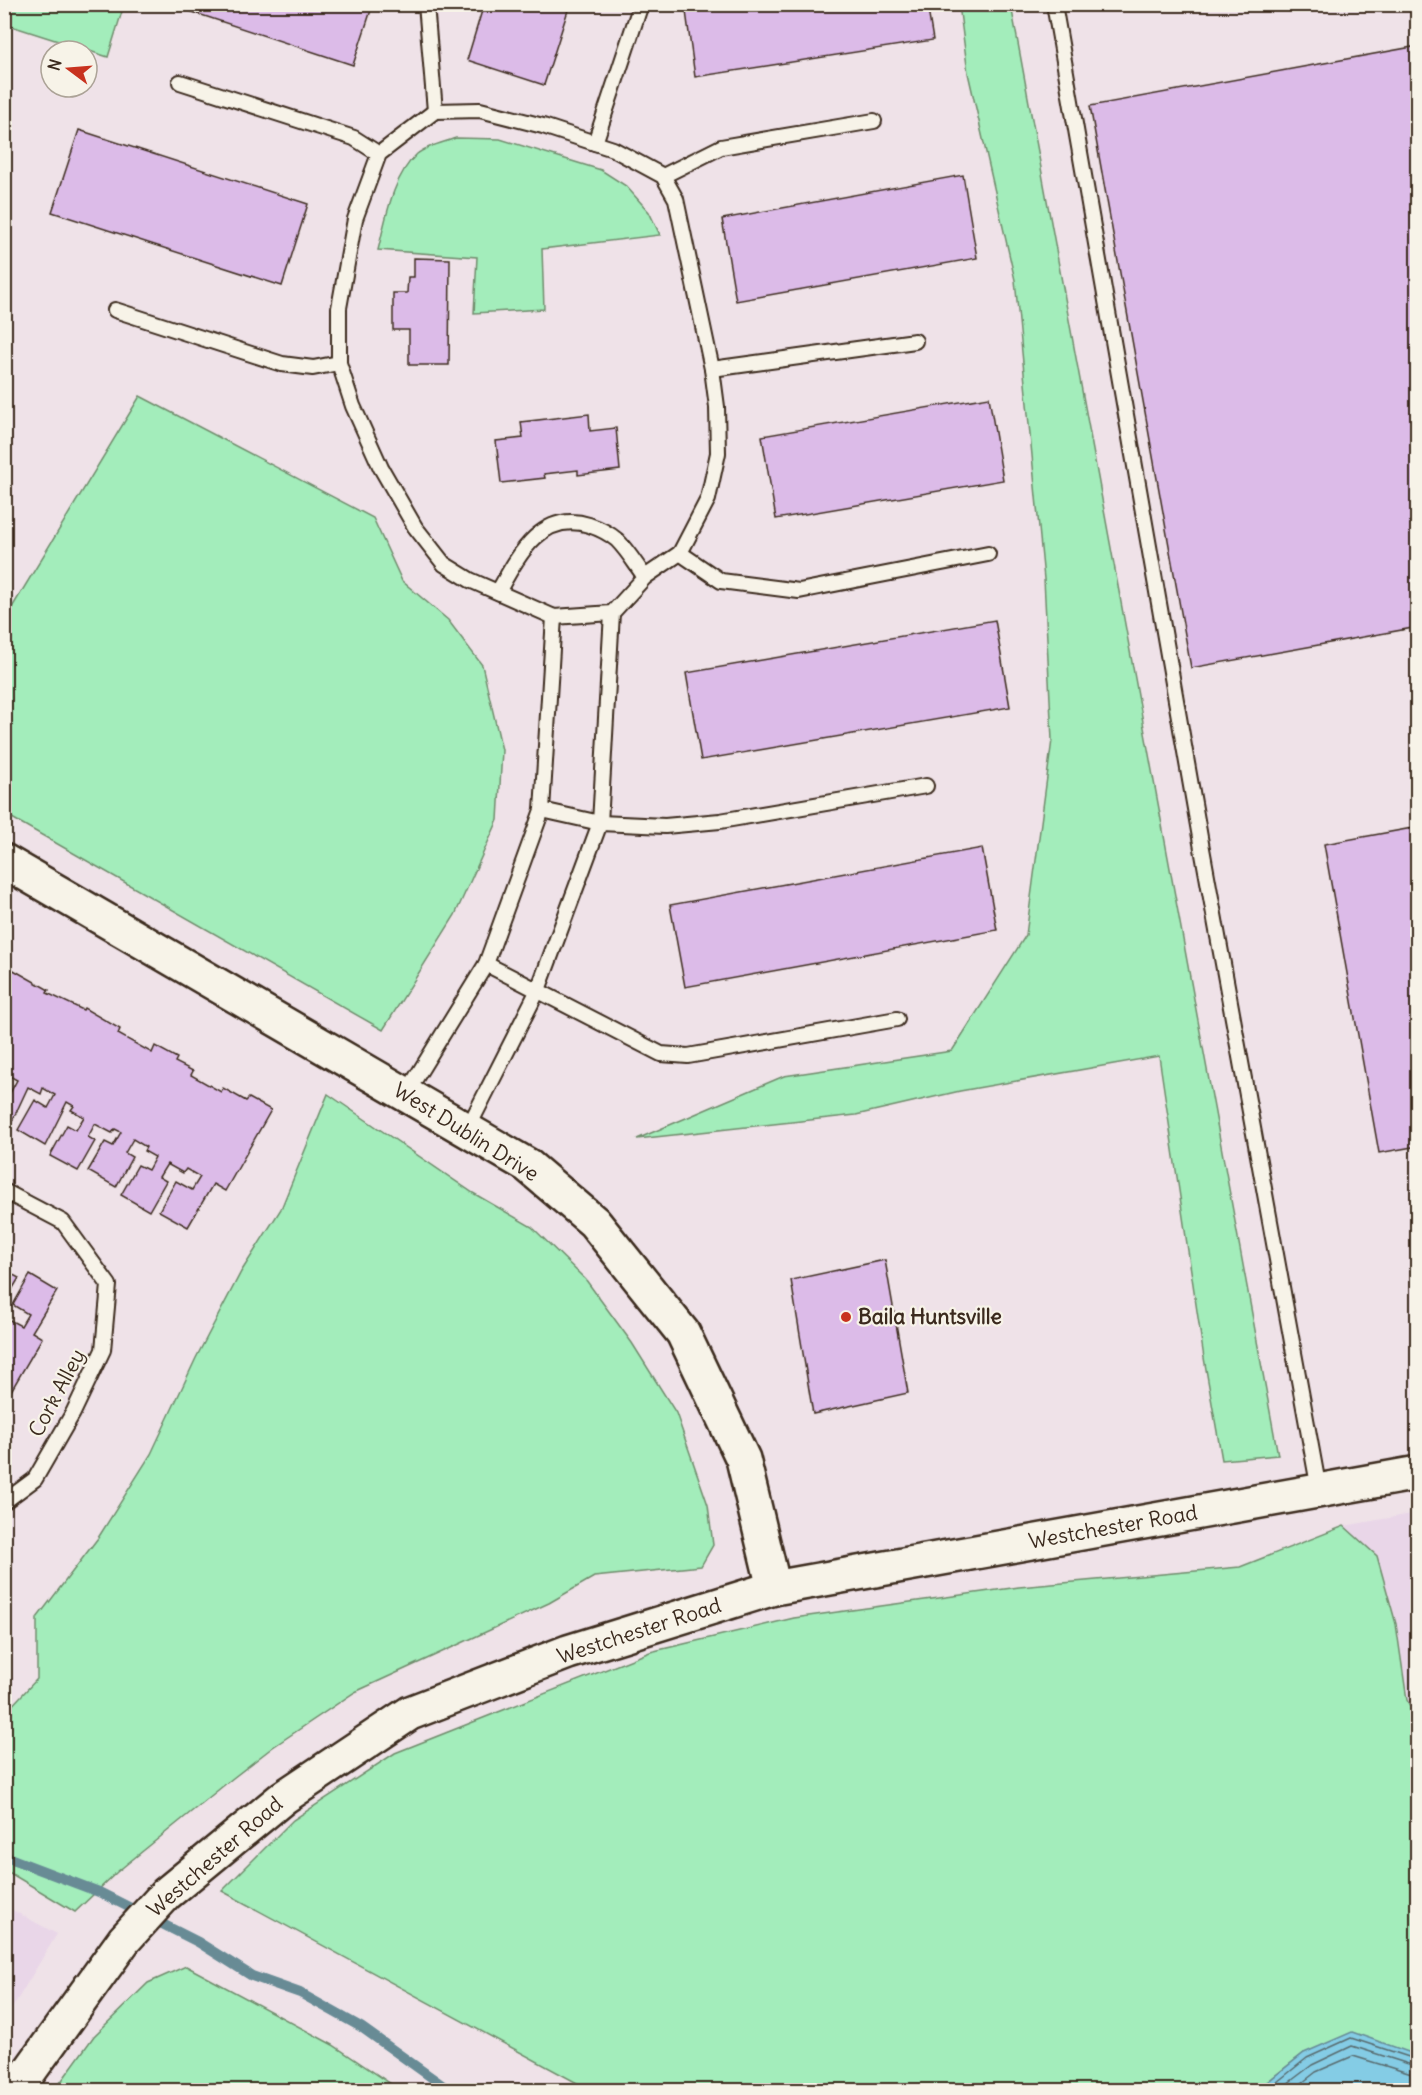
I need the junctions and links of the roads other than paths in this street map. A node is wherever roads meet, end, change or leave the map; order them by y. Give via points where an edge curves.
1 (426, 4) edge
2 (641, 4) edge
3 (1054, 4) edge
4 (180, 82) dead end
5 (435, 111) junction
6 (874, 121) dead end
7 (595, 143) junction
8 (379, 154) junction
9 (663, 176) junction
10 (115, 310) dead end
11 (915, 341) dead end
12 (339, 363) junction
13 (711, 369) junction
14 (680, 553) junction
15 (988, 554) dead end
16 (645, 577) junction
17 (498, 592) junction
18 (612, 613) junction
19 (554, 617) junction
20 (926, 786) dead end
21 (542, 810) junction
22 (600, 823) junction
23 (4, 861) edge
24 (486, 964) junction
25 (538, 990) junction
26 (897, 1019) dead end
27 (406, 1094) junction
28 (467, 1130) junction
29 (4, 1191) edge
30 (1418, 1473) edge
31 (1319, 1490) junction
32 (4, 1502) edge
33 (774, 1588) junction
34 (16, 2091) edge

1 - 5 lane
2 - 7 lane
3 - 31 lane
4 - 8 lane via 354,138
5 - 7 lane via 480,110
5 - 8 lane
6 - 9 lane via 721,147
7 - 9 lane
8 - 12 lane via 355,219 339,308
9 - 13 lane via 676,199
10 - 12 lane via 282,364 313,368
11 - 13 lane
12 - 17 lane via 381,468 415,527 444,564
13 - 14 lane via 718,453 708,499
14 - 15 lane via 721,581 799,591
14 - 16 lane
16 - 17 lane via 615,539 594,526 573,520 557,523 540,533 513,563
16 - 18 lane
17 - 19 lane
18 - 19 lane
18 - 22 lane
19 - 21 lane
20 - 22 lane via 720,820 665,826
21 - 22 lane
21 - 24 lane
22 - 25 lane
23 - 27 street, West Dublin Drive
24 - 25 lane
24 - 27 lane
25 - 26 lane via 661,1054 688,1056
25 - 28 lane
27 - 28 street, West Dublin Drive
28 - 33 street, West Dublin Drive via 527,1166 594,1222 683,1333 743,1459
29 - 32 lane, Cork Alley via 63,1222 109,1286 103,1350 73,1413 35,1479
30 - 31 street, Westchester Road
31 - 33 street, Westchester Road
33 - 34 street, Westchester Road via 568,1652 410,1713 284,1797 166,1894 124,1940

